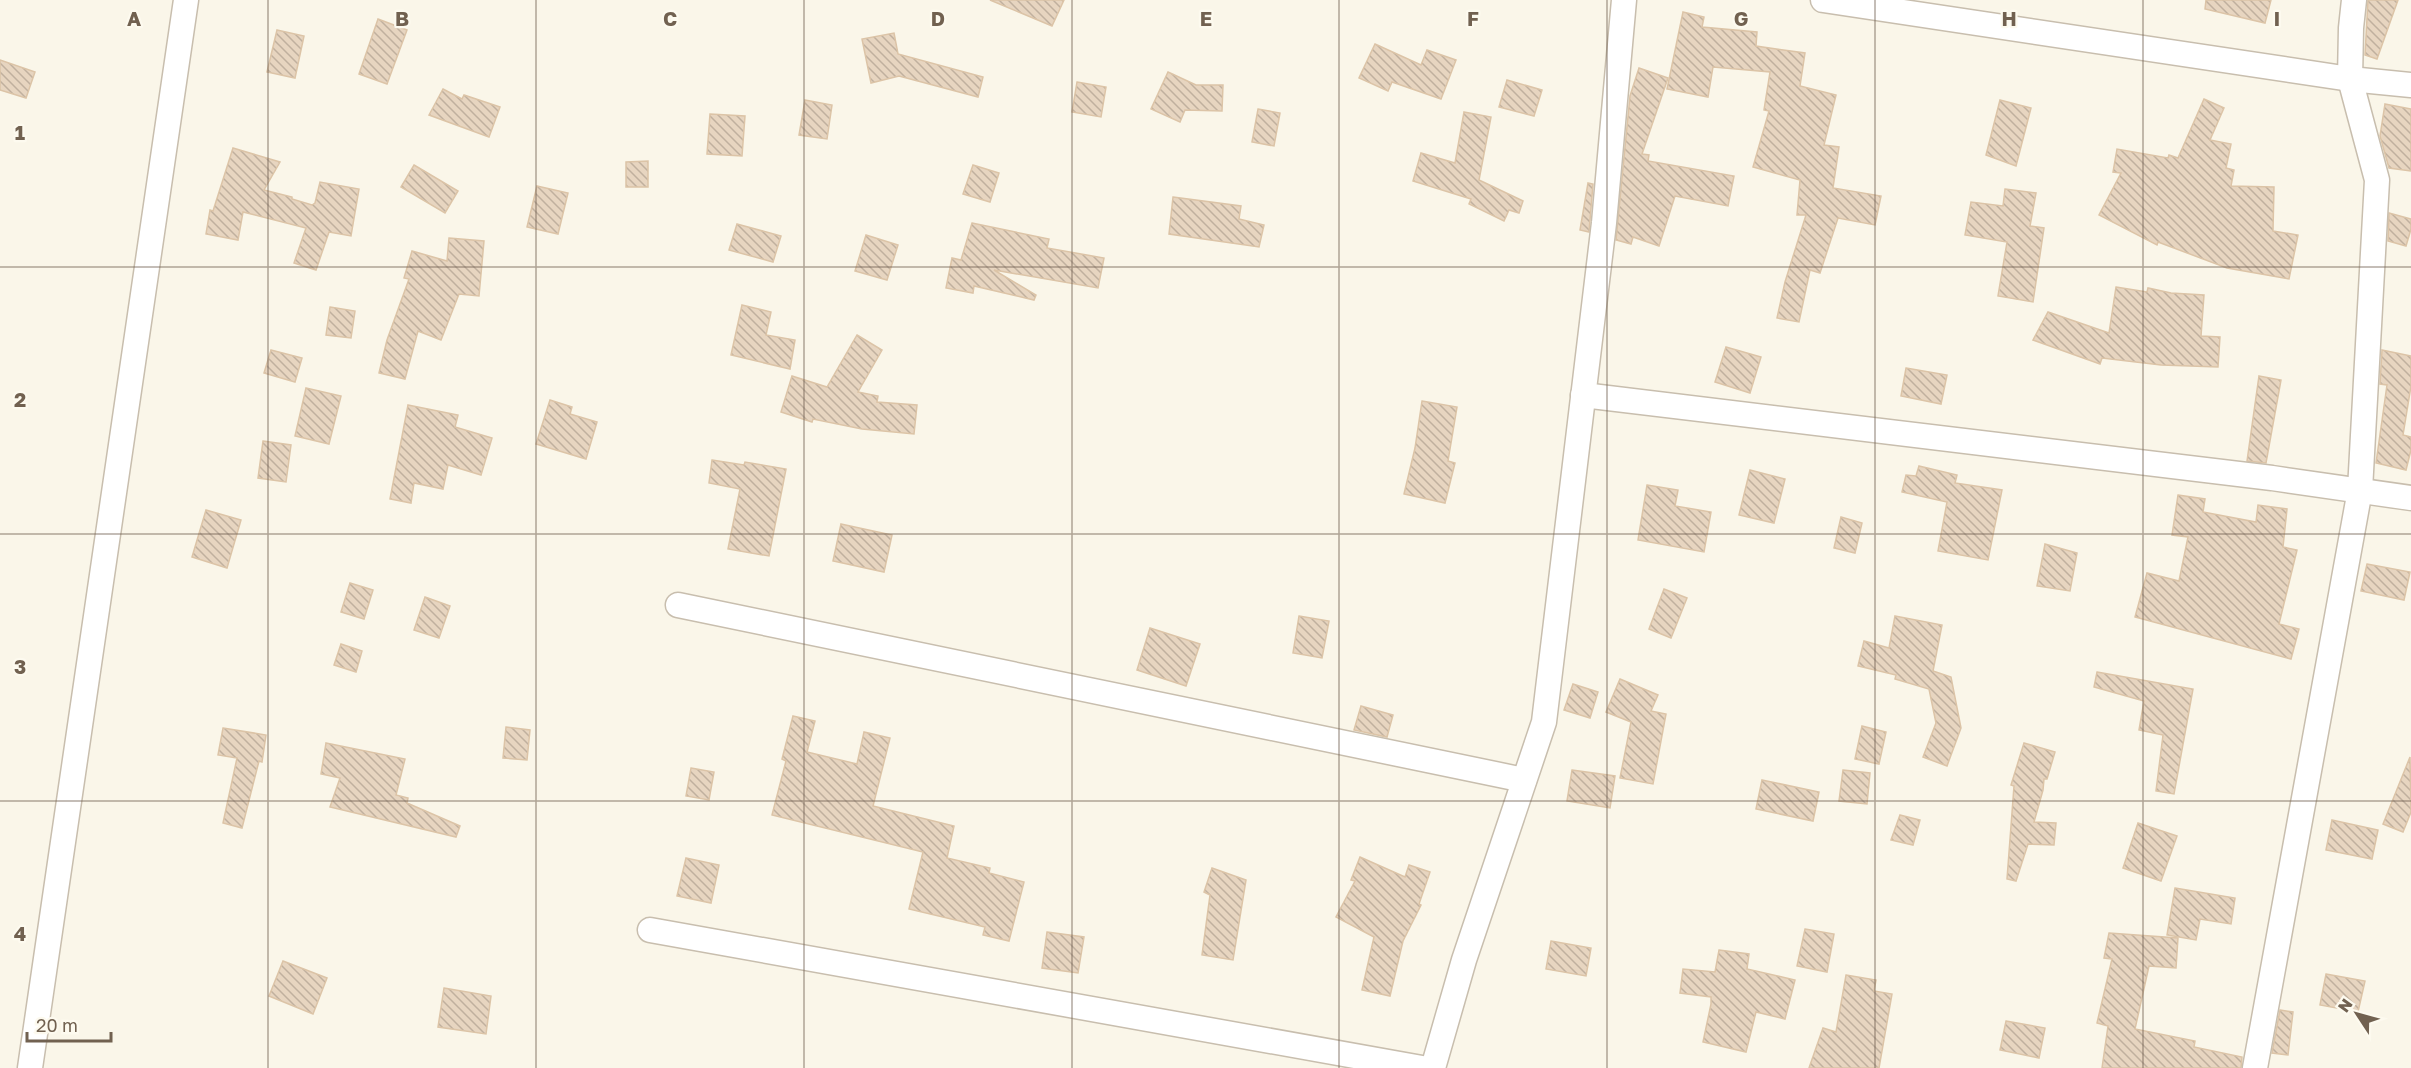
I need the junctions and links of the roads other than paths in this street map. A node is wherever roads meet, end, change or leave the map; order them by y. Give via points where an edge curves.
1 (186, 0) edge
2 (1624, 0) edge
3 (1823, 0) edge
4 (2354, 0) edge
5 (2350, 79) junction
6 (2411, 84) edge
7 (1583, 395) junction
8 (2360, 490) junction
9 (2411, 498) edge
10 (678, 605) dead end
11 (1524, 780) junction
12 (650, 930) dead end
13 (30, 1068) edge
14 (1422, 1068) edge
15 (1433, 1068) edge
16 (2255, 1068) edge

1 - 13 street
2 - 7 street via 1604,223
3 - 5 street
4 - 5 street
5 - 6 street
5 - 8 street via 2377,180
7 - 8 street
7 - 11 street via 1544,722
8 - 9 street
8 - 16 street
10 - 11 street
11 - 15 street
12 - 14 street

